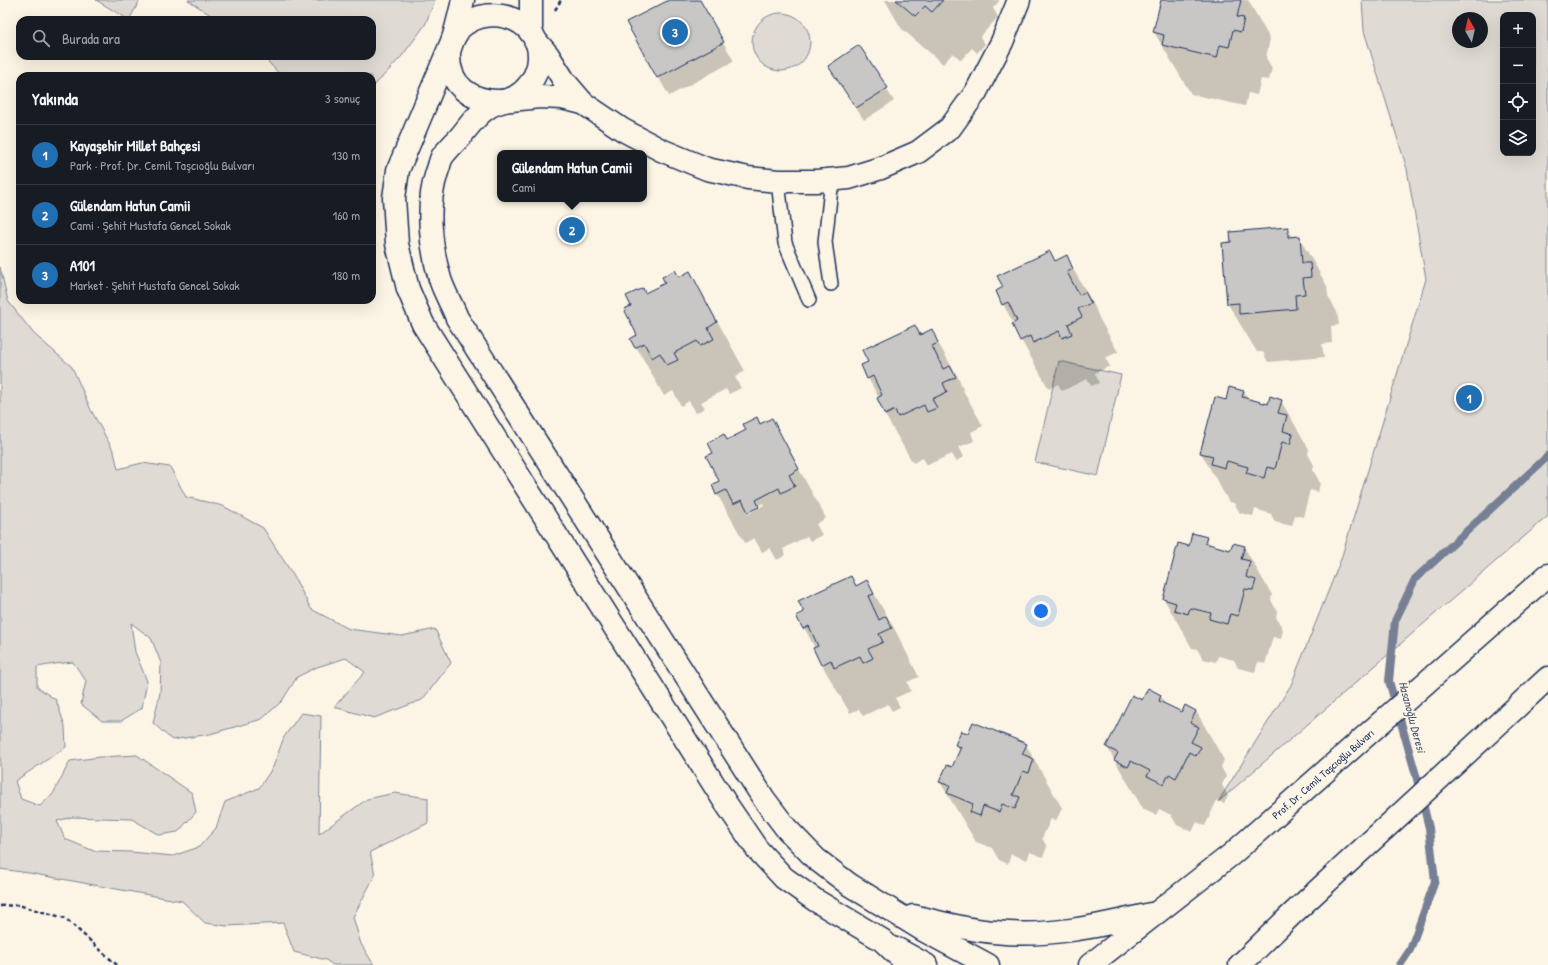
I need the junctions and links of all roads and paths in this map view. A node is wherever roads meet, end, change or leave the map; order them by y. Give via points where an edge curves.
1 (463, 0) edge
2 (531, 0) edge
3 (1019, 0) edge
4 (533, 37) junction
5 (453, 39) junction
6 (501, 101) junction
7 (582, 103) junction
8 (832, 180) junction
9 (778, 181) junction
10 (831, 284) dead end
11 (809, 300) dead end
12 (1548, 575) edge
13 (1548, 678) edge
14 (0, 906) edge
15 (894, 912) junction
16 (1156, 913) junction
17 (882, 940) junction
18 (117, 965) edge
19 (908, 965) edge
20 (926, 965) edge
21 (988, 965) edge
22 (1090, 965) edge
23 (1240, 965) edge

1 - 5 main road
2 - 4 main road
3 - 8 main road via 1002,42 976,92 950,128 918,152 882,168 849,178
4 - 5 main road via 522,23 510,16 497,13 471,19 460,28
4 - 6 main road via 538,53 538,67 533,79 525,90
4 - 7 main road
5 - 6 main road via 449,52 454,79 463,90 474,97 487,102
5 - 17 main road via 398,170 394,198 397,244 408,289 423,324 757,849 784,878
6 - 7 main road via 539,97 562,98
6 - 15 main road via 475,118 442,158 432,188 431,233 440,279 457,318 764,799 786,828 816,859 850,885
7 - 9 main road via 623,130 706,169
8 - 9 main road
8 - 10 lane via 825,242
9 - 11 lane via 785,243
12 - 16 main road, Prof. Dr. Cemil Taşcıoğlu Bulvarı via 1232,854
13 - 23 main road
14 - 18 path via 18,904 65,918
15 - 16 main road via 972,929 1028,934 1068,931
15 - 21 main road
16 - 22 main road, Prof. Dr. Cemil Taşcıoğlu Bulvarı
17 - 19 main road
17 - 20 main road

